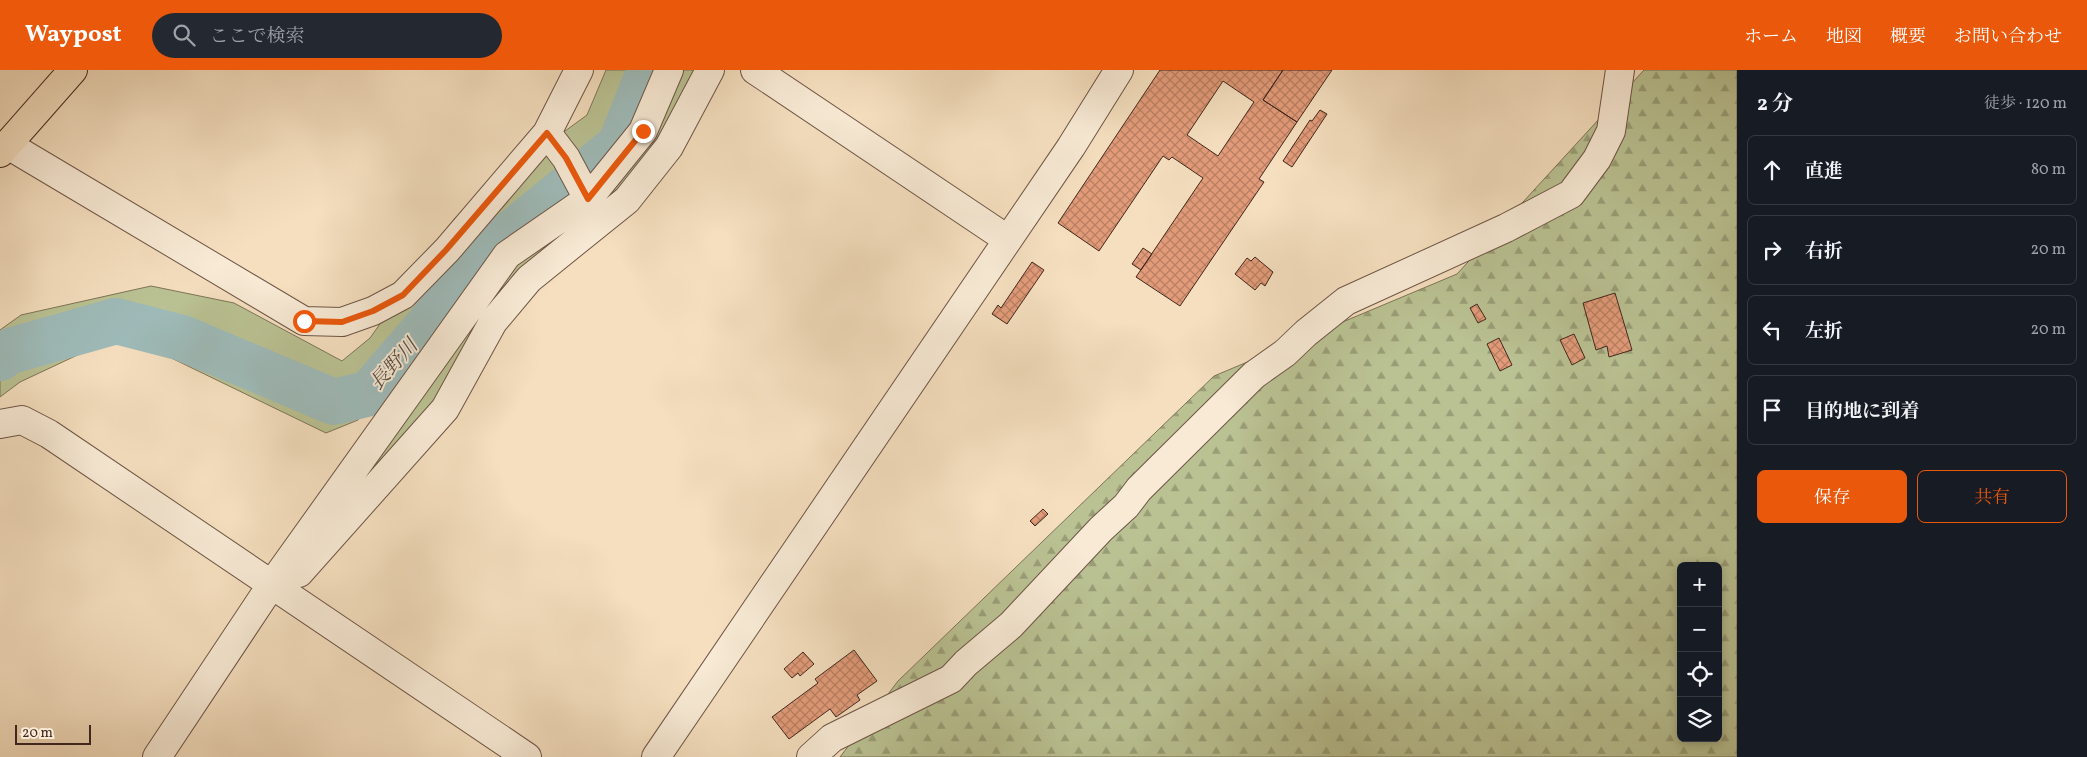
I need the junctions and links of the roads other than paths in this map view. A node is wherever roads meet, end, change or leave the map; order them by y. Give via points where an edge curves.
1 (73, 70) edge
2 (579, 70) edge
3 (669, 70) edge
4 (710, 70) edge
5 (754, 70) edge
6 (1120, 70) edge
7 (1620, 70) edge
8 (547, 133) junction
9 (4, 149) edge
10 (585, 195) junction
11 (1008, 239) junction
12 (0, 424) edge
13 (278, 587) junction
14 (158, 757) edge
15 (526, 757) edge
16 (656, 757) edge
17 (811, 757) edge

1 - 9 main road
2 - 8 street
3 - 10 street via 643,131
4 - 13 street via 669,147 627,200 529,280 493,322 444,409
5 - 11 street
6 - 11 street
7 - 17 street via 1611,132 1597,159 1571,194 1506,228 1346,301 1254,375 1139,489 1011,625 951,679 832,738
8 - 9 street via 403,295 342,322 304,321
8 - 10 street via 566,158
10 - 13 street via 507,255
11 - 16 street
12 - 13 street via 22,420 48,434
13 - 14 street
13 - 15 street

